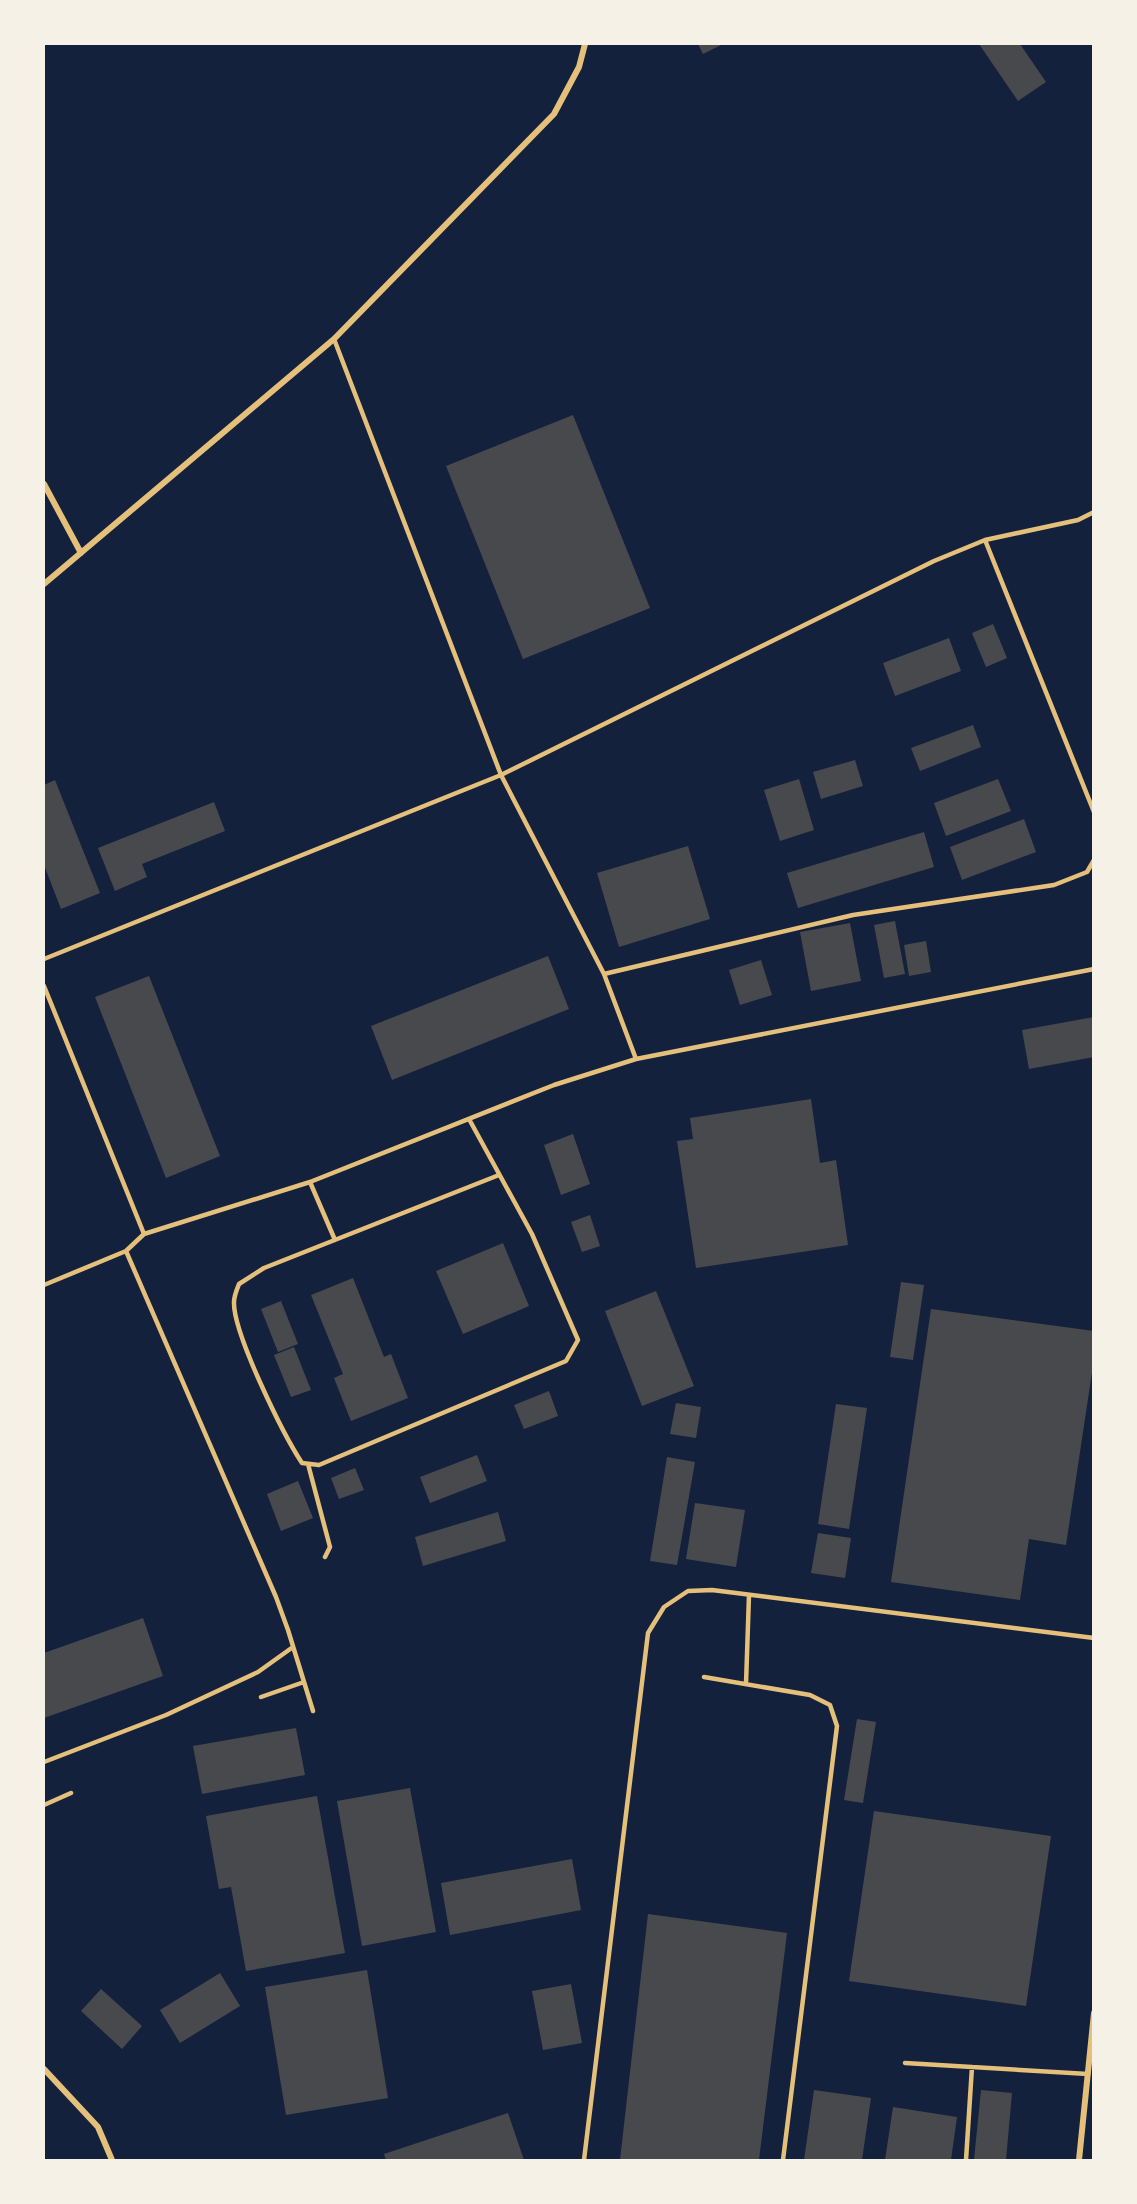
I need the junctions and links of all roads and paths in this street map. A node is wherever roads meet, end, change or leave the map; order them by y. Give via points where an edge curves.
1 (585, 44) edge
2 (334, 339) junction
3 (44, 484) edge
4 (1094, 512) edge
5 (984, 540) junction
6 (81, 553) junction
7 (44, 584) edge
8 (501, 775) junction
9 (1094, 812) edge
10 (1094, 860) edge
11 (44, 959) edge
12 (1094, 969) edge
13 (604, 974) junction
14 (44, 986) edge
15 (636, 1059) junction
16 (469, 1119) junction
17 (500, 1175) junction
18 (310, 1182) junction
19 (144, 1234) junction
20 (335, 1240) junction
21 (126, 1251) junction
22 (44, 1285) edge
23 (308, 1464) junction
24 (325, 1557) dead end
25 (749, 1595) junction
26 (1094, 1638) edge
27 (293, 1647) junction
28 (704, 1677) dead end
29 (303, 1682) junction
30 (746, 1684) junction
31 (261, 1697) dead end
32 (313, 1711) dead end
33 (44, 1762) edge
34 (71, 1793) dead end
35 (44, 1805) edge
36 (1094, 2013) edge
37 (905, 2063) dead end
38 (972, 2067) junction
39 (44, 2068) edge
40 (1088, 2074) junction
41 (112, 2160) edge
42 (584, 2160) edge
43 (783, 2160) edge
44 (966, 2160) edge
45 (1079, 2160) edge

1 - 2 street via 579,67 554,114
2 - 6 street
2 - 8 lane
3 - 6 street
4 - 5 lane via 1078,520
5 - 8 lane
5 - 9 lane
6 - 7 street
8 - 11 lane
8 - 13 lane
10 - 13 lane via 1087,872 1054,885 853,915
12 - 15 lane
13 - 15 lane
14 - 19 lane
15 - 16 lane via 554,1084
16 - 17 lane
16 - 18 lane
17 - 20 lane
17 - 23 lane via 532,1234 578,1340 574,1350 555,1365 319,1466
18 - 19 lane
18 - 20 lane
19 - 21 lane
20 - 23 lane via 264,1268 239,1284 234,1301 240,1335 290,1445
21 - 22 lane
21 - 27 lane via 276,1597
23 - 24 lane via 330,1547
25 - 26 lane
25 - 30 lane
25 - 42 lane via 688,1591 664,1607 648,1633
27 - 29 lane
27 - 33 lane via 258,1672 166,1715
28 - 30 lane
29 - 31 lane
29 - 32 lane
30 - 43 lane via 810,1695 830,1705 837,1726
34 - 35 lane
36 - 40 street
37 - 38 lane
38 - 40 lane
38 - 44 lane
39 - 41 street via 98,2127
40 - 45 street

